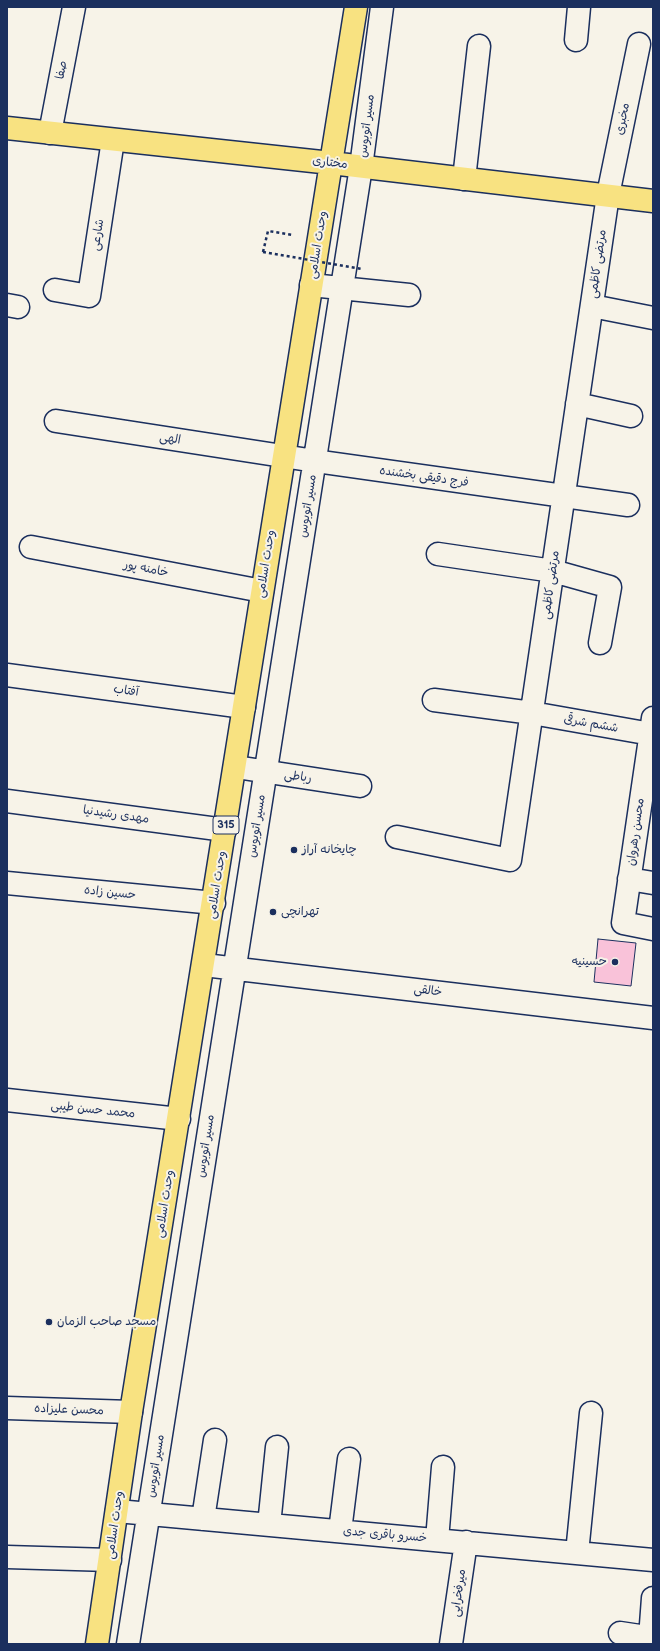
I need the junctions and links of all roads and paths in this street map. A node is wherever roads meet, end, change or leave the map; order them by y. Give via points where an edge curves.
1 (74, 7) edge
2 (356, 7) edge
3 (382, 7) edge
4 (579, 7) edge
5 (576, 40) dead end
6 (638, 44) dead end
7 (479, 46) dead end
8 (7, 128) edge
9 (50, 133) junction
10 (113, 140) junction
11 (331, 163) junction
12 (361, 167) junction
13 (464, 179) junction
14 (608, 195) junction
15 (653, 201) edge
16 (268, 231) dead end
17 (362, 269) dead end
18 (312, 285) junction
19 (342, 289) junction
20 (54, 290) dead end
21 (409, 295) dead end
22 (592, 306) junction
23 (653, 318) edge
24 (577, 404) junction
25 (631, 416) dead end
26 (56, 421) dead end
27 (284, 456) junction
28 (315, 461) junction
29 (564, 496) junction
30 (628, 505) dead end
31 (30, 547) dead end
32 (438, 554) dead end
33 (553, 571) junction
34 (262, 591) junction
35 (600, 643) dead end
36 (7, 675) edge
37 (434, 700) dead end
38 (244, 707) junction
39 (532, 713) junction
40 (652, 726) edge
41 (236, 767) junction
42 (266, 772) junction
43 (360, 786) dead end
44 (7, 801) edge
45 (225, 830) junction
46 (644, 836) edge
47 (397, 837) dead end
48 (629, 879) junction
49 (7, 883) edge
50 (653, 883) edge
51 (214, 903) junction
52 (653, 929) edge
53 (204, 965) junction
54 (235, 968) junction
55 (653, 1018) edge
56 (7, 1100) edge
57 (179, 1119) junction
58 (7, 1408) edge
59 (131, 1412) junction
60 (590, 1413) dead end
61 (215, 1440) dead end
62 (277, 1447) dead end
63 (349, 1459) dead end
64 (444, 1467) dead end
65 (117, 1511) junction
66 (148, 1514) junction
67 (203, 1518) junction
68 (269, 1524) junction
69 (340, 1531) junction
70 (438, 1540) junction
71 (466, 1542) junction
72 (577, 1552) junction
73 (7, 1557) edge
74 (110, 1560) junction
75 (653, 1560) edge
76 (653, 1598) edge
77 (620, 1632) dead end
78 (651, 1638) edge
79 (98, 1644) edge
80 (128, 1644) edge
81 (451, 1644) edge

1 - 9 street, صفا
2 - 11 main road, وحدت اسلامی / 315
3 - 12 street, مسیر اتوبوس
4 - 5 street
6 - 14 street, مخبری
7 - 13 street
8 - 9 main road, مختاری
9 - 10 main road, مختاری
10 - 11 main road, مختاری
10 - 20 street, شارعی via 89,296
11 - 12 main road, مختاری
11 - 18 main road, وحدت اسلامی / 315
12 - 13 main road, مختاری
12 - 19 street, مسیر اتوبوس
13 - 14 main road, مختاری
14 - 15 main road, مختاری
14 - 22 street, مرتضی کاظمی
16 - 17 path, bridge via 263,252
18 - 19 street
18 - 27 main road, وحدت اسلامی / 315
19 - 21 street
19 - 28 street, مسیر اتوبوس
22 - 23 street
22 - 24 street, مرتضی کاظمی
24 - 25 street
24 - 29 street, مرتضی کاظمی
26 - 27 street, الهی
27 - 28 street, فرج دقیقی بخشنده
27 - 34 main road, وحدت اسلامی / 315
28 - 29 street, فرج دقیقی بخشنده
28 - 42 street, مسیر اتوبوس
29 - 30 street, فرج دقیقی بخشنده
29 - 33 street, مرتضی کاظمی
31 - 34 street, خامنه پور
32 - 33 street
33 - 35 street via 610,587
33 - 39 street, مرتضی کاظمی
34 - 38 main road, وحدت اسلامی / 315
36 - 38 street, آفتاب
37 - 39 street, ششم شرقی
38 - 41 main road, وحدت اسلامی / 315
39 - 40 street, ششم شرقی
39 - 47 street, مرتضی کاظمی via 510,860
40 - 46 street, محسن رهروان
41 - 42 street, رباطی
41 - 45 main road, وحدت اسلامی / 315
42 - 43 street, رباطی
42 - 54 street, مسیر اتوبوس
44 - 45 street, مهدی رشیدنیا
45 - 51 main road, وحدت اسلامی / 315
46 - 48 street, محسن رهروان
48 - 50 street
48 - 52 street, محسن رهروان via 623,923
49 - 51 street, حسین زاده
51 - 53 main road, وحدت اسلامی / 315
53 - 54 street, خالقی
53 - 57 main road, وحدت اسلامی / 315
54 - 55 street, خالقی
54 - 66 street, مسیر اتوبوس
56 - 57 street, محمد حسن طیبی
57 - 59 main road, وحدت اسلامی / 315
58 - 59 street, محسن علیزاده
59 - 65 main road, وحدت اسلامی / 315
60 - 72 street
61 - 67 street
62 - 68 street
63 - 69 street
64 - 70 street
65 - 66 street, خسرو باقری جدی
65 - 74 main road, وحدت اسلامی / 315
66 - 67 street, خسرو باقری جدی
66 - 80 street, مسیر اتوبوس
67 - 68 street, خسرو باقری جدی
68 - 69 street, خسرو باقری جدی
69 - 70 street, خسرو باقری جدی
70 - 71 street, خسرو باقری جدی
71 - 72 street, خسرو باقری جدی
71 - 81 street, میرفخرایی
72 - 75 street, خسرو باقری جدی
73 - 74 street
74 - 79 main road, وحدت اسلامی / 315
76 - 78 street
77 - 78 street

